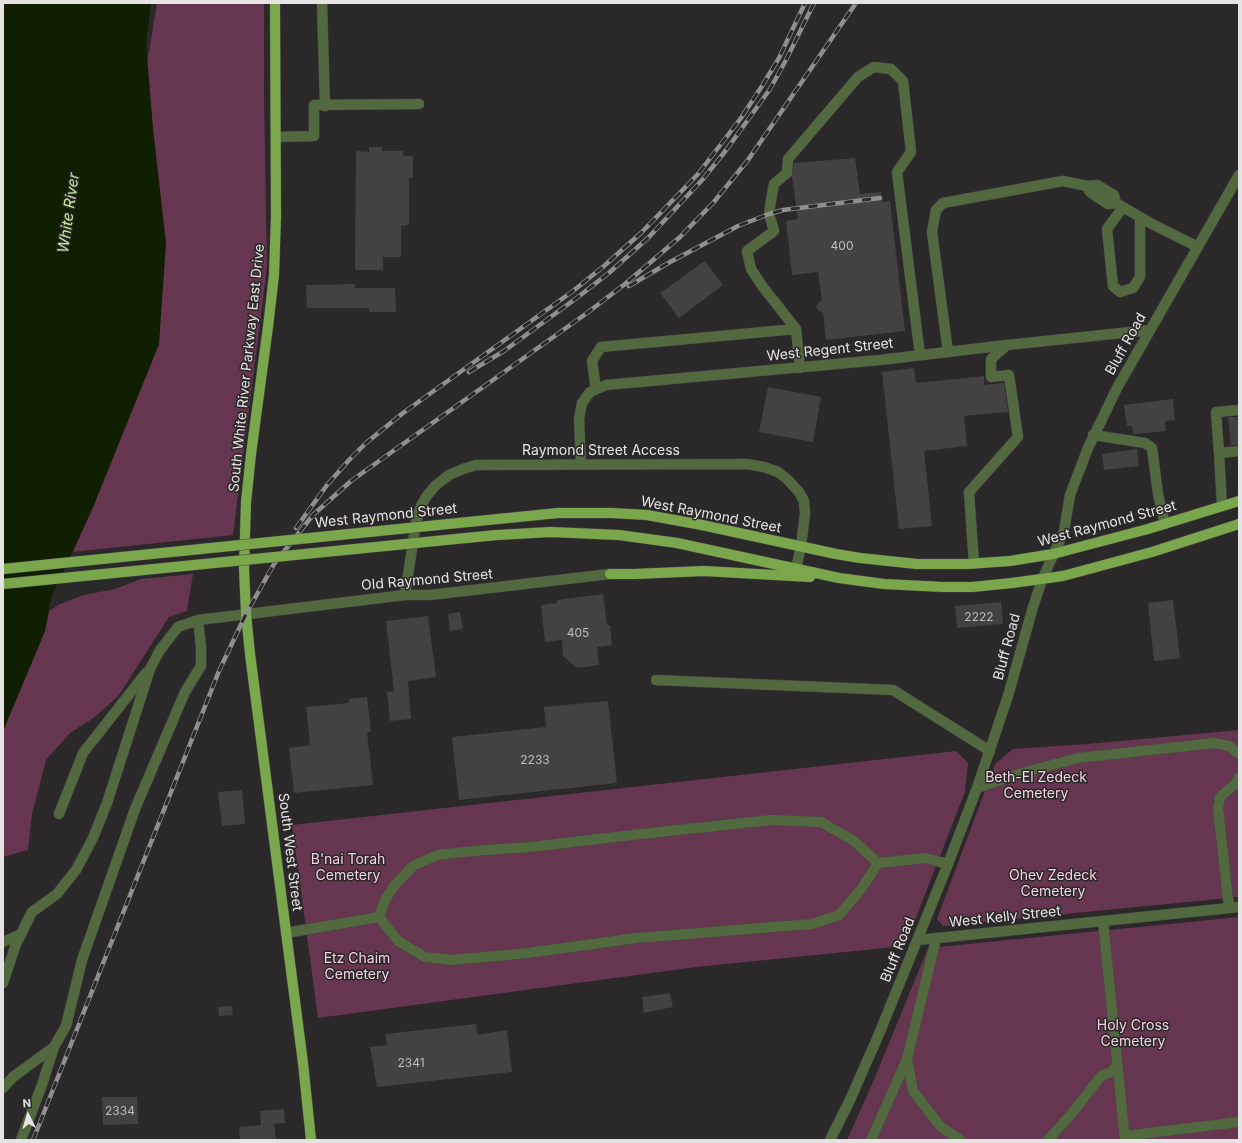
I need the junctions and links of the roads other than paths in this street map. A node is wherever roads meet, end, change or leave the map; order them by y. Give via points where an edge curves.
1 (275, 3) edge
2 (322, 3) edge
3 (418, 104) dead end
4 (325, 106) junction
5 (276, 137) junction
6 (1239, 175) edge
7 (1119, 205) junction
8 (1140, 217) junction
9 (1198, 247) junction
10 (796, 329) junction
11 (1150, 330) junction
12 (1008, 345) junction
13 (948, 352) junction
14 (920, 355) junction
15 (800, 368) junction
16 (596, 389) junction
17 (1239, 410) edge
18 (1093, 435) junction
19 (1239, 451) edge
20 (1218, 453) junction
21 (581, 465) junction
22 (1239, 500) edge
23 (1222, 506) junction
24 (1165, 524) junction
25 (1239, 524) edge
26 (800, 546) junction
27 (1053, 554) junction
28 (974, 564) junction
29 (244, 568) joint
30 (3, 569) edge
31 (796, 569) junction
32 (610, 574) joint
33 (839, 578) junction
34 (1042, 580) junction
35 (3, 584) edge
36 (405, 595) junction
37 (246, 614) junction
38 (198, 620) junction
39 (150, 669) junction
40 (656, 680) dead end
41 (990, 751) junction
42 (1239, 754) edge
43 (983, 771) junction
44 (1239, 777) edge
45 (999, 780) junction
46 (977, 788) junction
47 (59, 814) dead end
48 (878, 863) junction
49 (948, 864) junction
50 (1234, 907) edge
51 (379, 917) junction
52 (1103, 921) junction
53 (286, 933) junction
54 (21, 934) junction
55 (936, 939) junction
56 (918, 940) junction
57 (3, 942) edge
58 (3, 983) edge
59 (54, 1047) junction
60 (906, 1059) junction
61 (1116, 1071) junction
62 (3, 1088) edge
63 (1239, 1122) edge
64 (1125, 1138) edge
65 (21, 1140) edge
66 (311, 1140) edge
67 (830, 1140) edge
68 (871, 1140) edge
69 (960, 1140) edge
70 (1048, 1140) edge

1 - 5 main road, South White River Parkway East Drive
2 - 4 street
3 - 4 street
4 - 5 street via 314,105 314,136
5 - 29 main road, South White River Parkway East Drive via 274,275 250,460
6 - 9 street, Bluff Road
7 - 8 street
7 - 8 street via 1107,229 1113,286 1120,292 1133,288 1140,277
7 - 13 street via 1108,204 1090,192 1087,186 1063,181 943,203 936,210 932,232
8 - 9 street
9 - 11 street, Bluff Road
10 - 14 street via 750,269 747,250 774,231 769,214 774,184 787,173 788,159 858,77 874,67 891,69 903,81 912,152 897,172
10 - 15 street
10 - 16 street via 601,347 592,361
11 - 12 street, West Regent Street
11 - 18 street, Bluff Road
12 - 13 street, West Regent Street
12 - 28 street via 991,359 991,377 1009,375 1018,437 969,492
13 - 14 street, West Regent Street
14 - 15 street, West Regent Street
15 - 16 street, West Regent Street via 614,384
16 - 21 street, West Regent Street via 590,392 580,409
17 - 20 street via 1216,412
18 - 24 street via 1145,443 1152,448
18 - 27 street, Bluff Road via 1073,486 1064,531
19 - 20 street
20 - 23 street
21 - 26 street, Raymond Street Access via 764,466 787,479 802,496 805,514
21 - 36 street, Raymond Street Access via 476,465 449,475 434,486 421,506 416,522
22 - 23 main road, West Raymond Street
23 - 24 main road, West Raymond Street
24 - 27 main road, West Raymond Street
25 - 34 main road via 1152,552
26 - 28 main road, West Raymond Street via 889,562
26 - 30 main road, West Raymond Street, bridge via 647,515 558,513
26 - 31 street, Raymond Street Access
27 - 28 main road, West Raymond Street
27 - 34 street, Bluff Road
29 - 37 main road, South West Street
31 - 33 main road
31 - 35 main road, bridge via 677,543 619,535 551,532 497,535
32 - 33 main road via 725,571
32 - 36 street, Old Raymond Street via 430,595
33 - 34 main road via 884,584 943,587 972,587
34 - 41 street, Bluff Road
36 - 37 street, Old Raymond Street
37 - 38 street, Old Raymond Street
37 - 53 main road, South West Street
38 - 39 street, Old Raymond Street via 178,627 160,650
38 - 59 street via 201,666 185,692 135,810 82,960 66,1026
39 - 47 street via 83,753
39 - 54 street via 107,803 93,838 76,870 57,894 32,912
40 - 41 street via 893,690
41 - 43 street, Bluff Road
42 - 45 street via 1229,746 1214,743 1078,758
43 - 45 street
43 - 46 street, Bluff Road
44 - 50 street via 1220,797 1218,808
45 - 46 street
46 - 49 street, Bluff Road
48 - 49 street via 925,858
48 - 51 street via 854,841 821,822 771,820 473,851 437,856 413,866 394,886 385,900
48 - 51 street via 840,915 812,924 636,938 528,953 452,960 425,957 398,941
49 - 56 street, Bluff Road
50 - 52 street, West Kelly Street
51 - 53 street
52 - 55 street, West Kelly Street
52 - 61 street
53 - 66 main road, South West Street
54 - 57 street
54 - 58 street
55 - 56 street, West Kelly Street
55 - 60 street
56 - 67 street, Bluff Road via 858,1082
59 - 62 street via 13,1077
59 - 65 street
60 - 68 street
60 - 69 street via 913,1091 941,1127
61 - 64 street
61 - 70 street via 1101,1076
63 - 64 street

